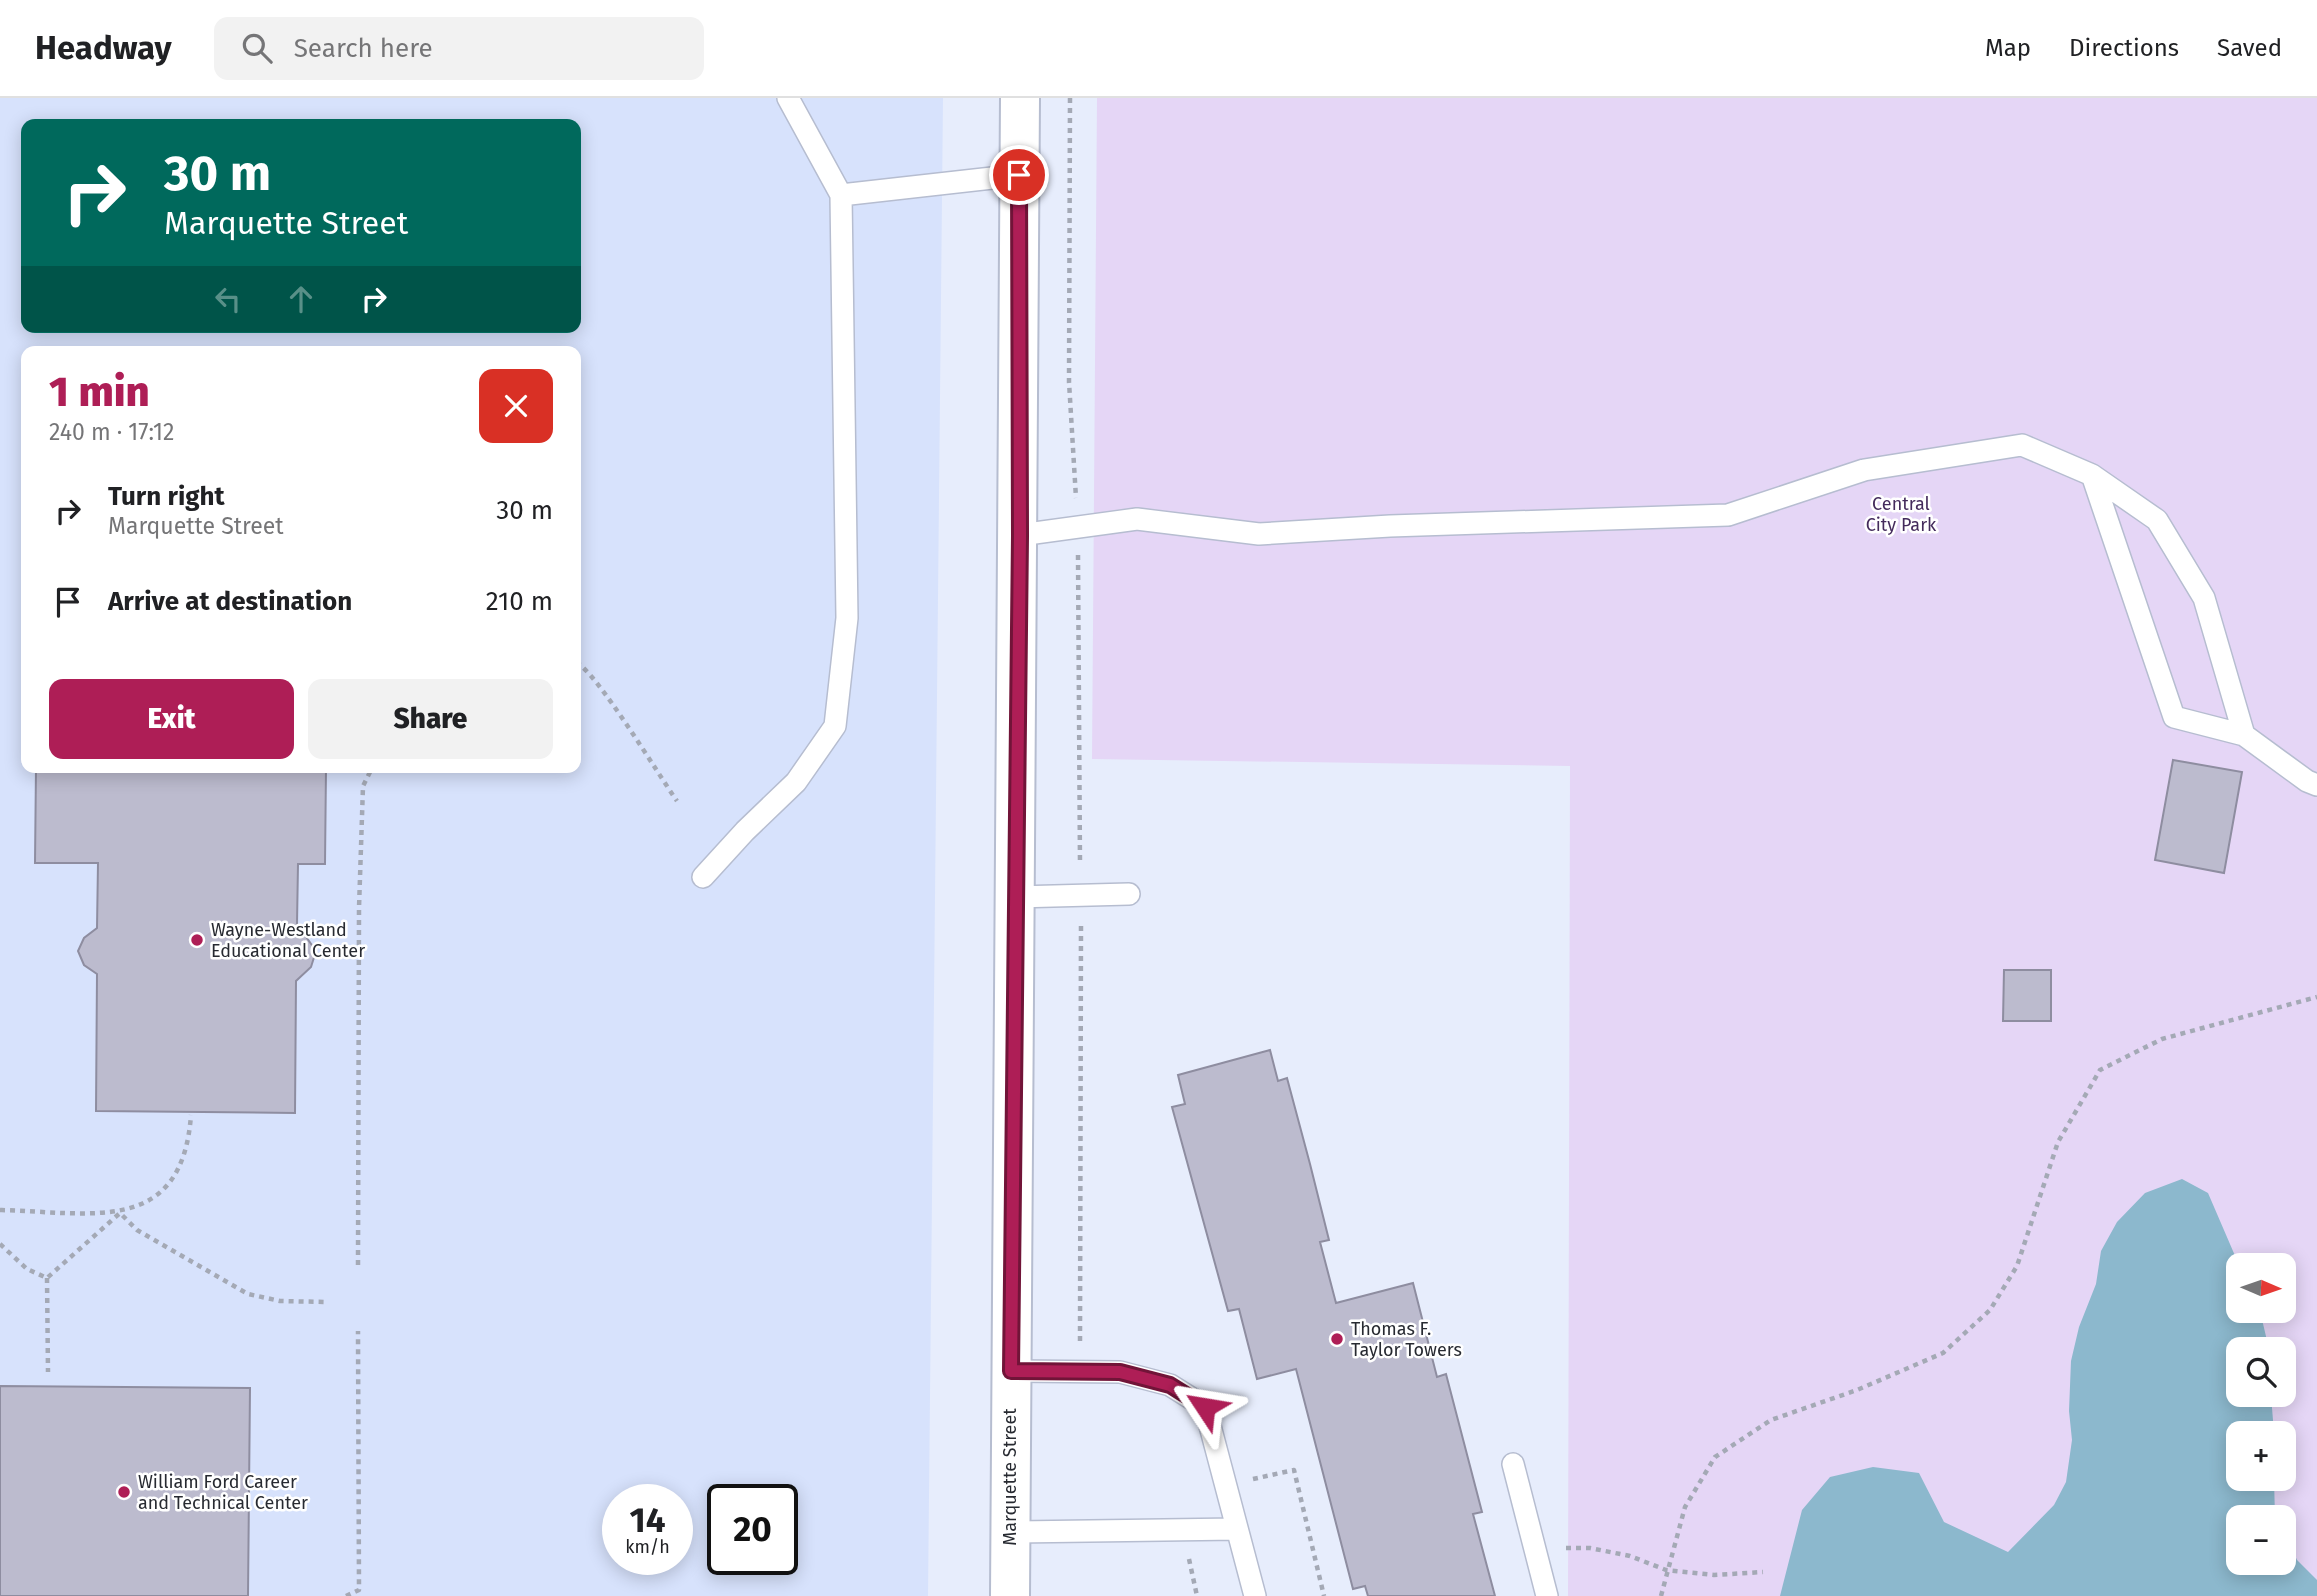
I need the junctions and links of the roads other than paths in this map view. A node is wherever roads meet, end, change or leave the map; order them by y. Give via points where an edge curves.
1 (788, 98) edge
2 (1020, 98) edge
3 (1019, 175) junction
4 (841, 195) junction
5 (2092, 475) junction
6 (1020, 536) junction
7 (2244, 735) junction
8 (2317, 785) edge
9 (703, 877) dead end
10 (1129, 894) dead end
11 (1015, 897) junction
12 (1011, 1371) junction
13 (1513, 1464) dead end
14 (1237, 1529) junction
15 (1010, 1532) junction
16 (1010, 1596) edge
17 (1255, 1596) edge
18 (1547, 1596) edge

1 - 4 lane
2 - 3 street, Marquette Street
3 - 4 lane
3 - 6 street, Marquette Street
4 - 9 lane via 847,618 835,726 796,782
5 - 6 lane via 2022,445 1864,470 1728,515 1259,534 1137,519
5 - 7 lane via 2157,520 2204,598
5 - 7 lane via 2174,717
6 - 11 street, Marquette Street
7 - 8 lane
10 - 11 lane
11 - 12 street, Marquette Street
12 - 14 lane via 1120,1372 1170,1385 1205,1407
12 - 15 street, Marquette Street
13 - 18 lane
14 - 15 lane
14 - 17 lane
15 - 16 street, Marquette Street

